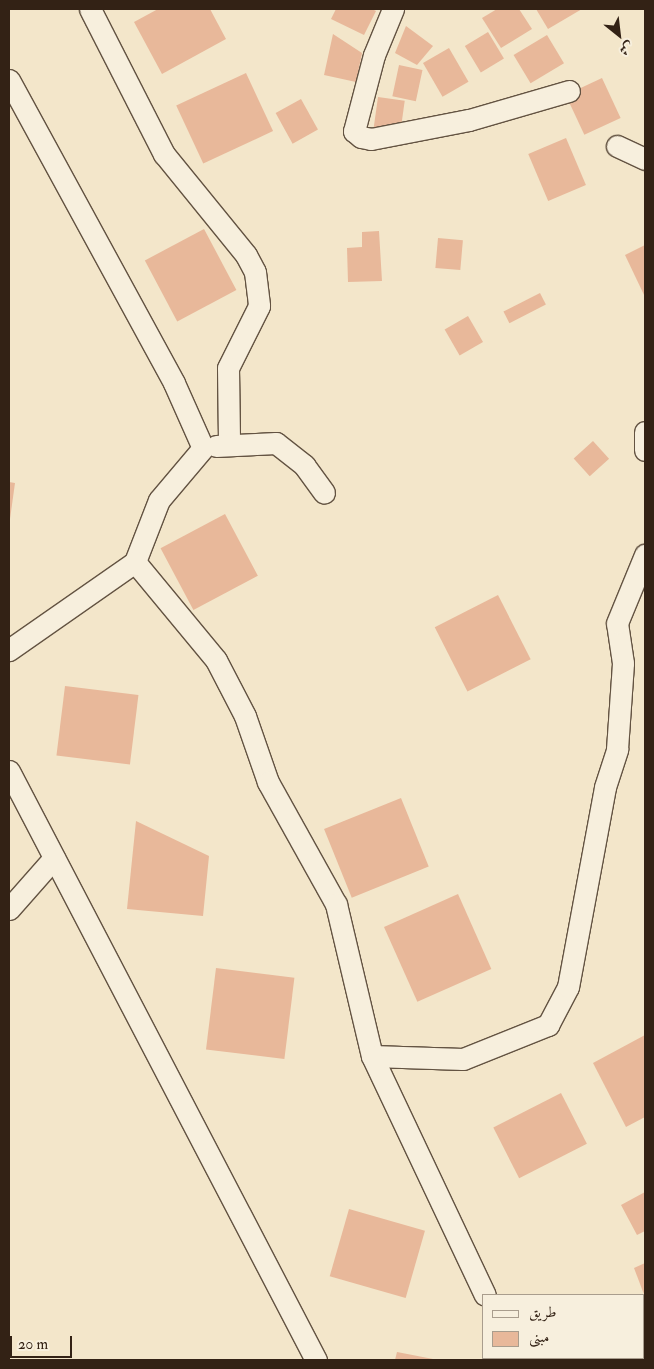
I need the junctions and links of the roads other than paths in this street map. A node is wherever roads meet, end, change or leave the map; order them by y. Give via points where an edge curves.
1 (90, 9) edge
2 (393, 9) edge
3 (9, 80) edge
4 (570, 90) dead end
5 (617, 146) dead end
6 (645, 159) edge
7 (645, 432) edge
8 (229, 444) junction
9 (203, 448) junction
10 (645, 450) edge
11 (324, 493) dead end
12 (645, 556) edge
13 (135, 562) junction
14 (9, 650) edge
15 (9, 771) edge
16 (54, 858) junction
17 (9, 909) edge
18 (372, 1056) junction
19 (485, 1294) edge
20 (316, 1360) edge

1 - 8 street via 164,154 246,255 255,272 259,306 228,368
2 - 4 street via 374,54 354,131 361,137 371,139 469,120
3 - 9 street via 174,383
5 - 6 street
7 - 10 street
8 - 9 street
8 - 11 street via 276,443 304,465
9 - 13 street via 159,500
12 - 18 street via 617,623 623,672 617,749 605,787 568,987 548,1025 463,1059
13 - 14 street
13 - 18 street via 216,660 245,716 268,782 336,904
15 - 16 street
16 - 17 street
16 - 20 street
18 - 19 street

